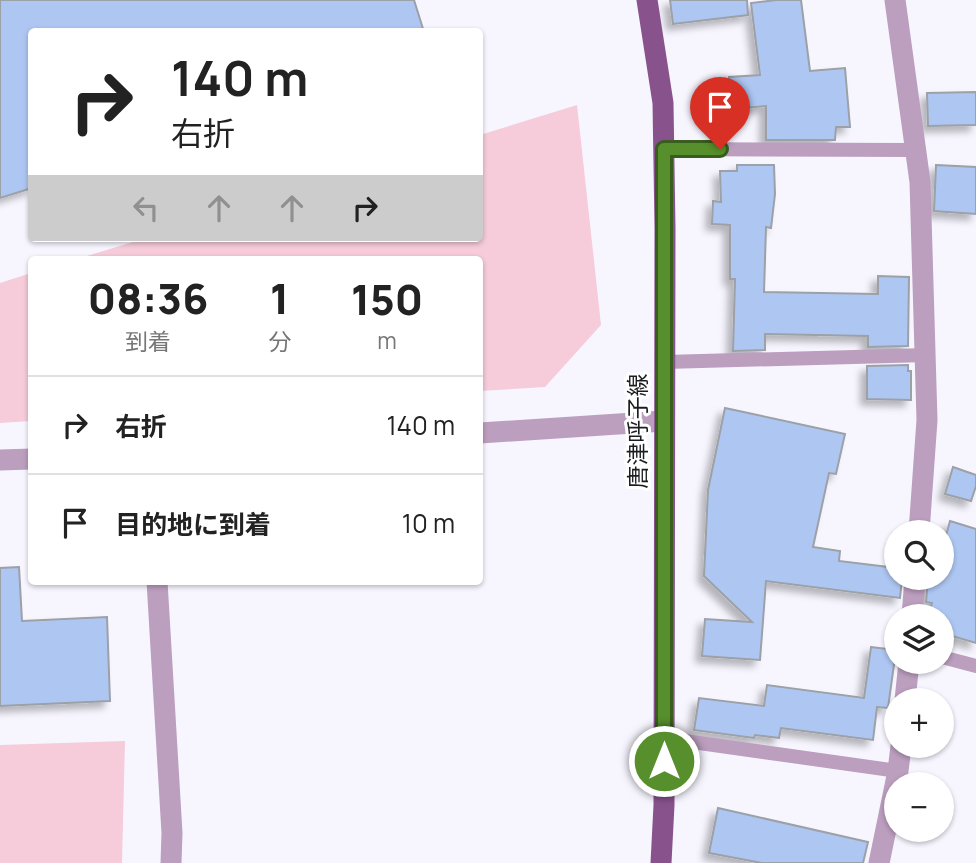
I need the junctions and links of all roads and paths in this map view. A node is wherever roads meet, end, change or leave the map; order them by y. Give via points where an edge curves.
1 (647, 0) edge
2 (895, 0) edge
3 (664, 149) junction
4 (915, 150) junction
5 (927, 355) junction
6 (665, 362) junction
7 (664, 421) junction
8 (483, 433) edge
9 (28, 459) edge
10 (0, 460) edge
11 (920, 520) edge
12 (157, 585) edge
13 (954, 660) edge
14 (976, 666) edge
15 (664, 738) junction
16 (900, 758) edge
17 (898, 771) junction
18 (171, 863) edge
19 (661, 863) edge
20 (879, 863) edge

1 - 3 main road, 唐津呼子線 via 663,103
2 - 4 street
3 - 4 lane
3 - 6 main road, 唐津呼子線
4 - 5 street
5 - 6 lane
5 - 11 street
6 - 7 main road, 唐津呼子線
7 - 8 street
7 - 15 main road, 唐津呼子線
9 - 10 street
12 - 18 street
13 - 14 lane
15 - 17 lane
15 - 19 main road, 唐津呼子線
16 - 17 street
17 - 20 street

